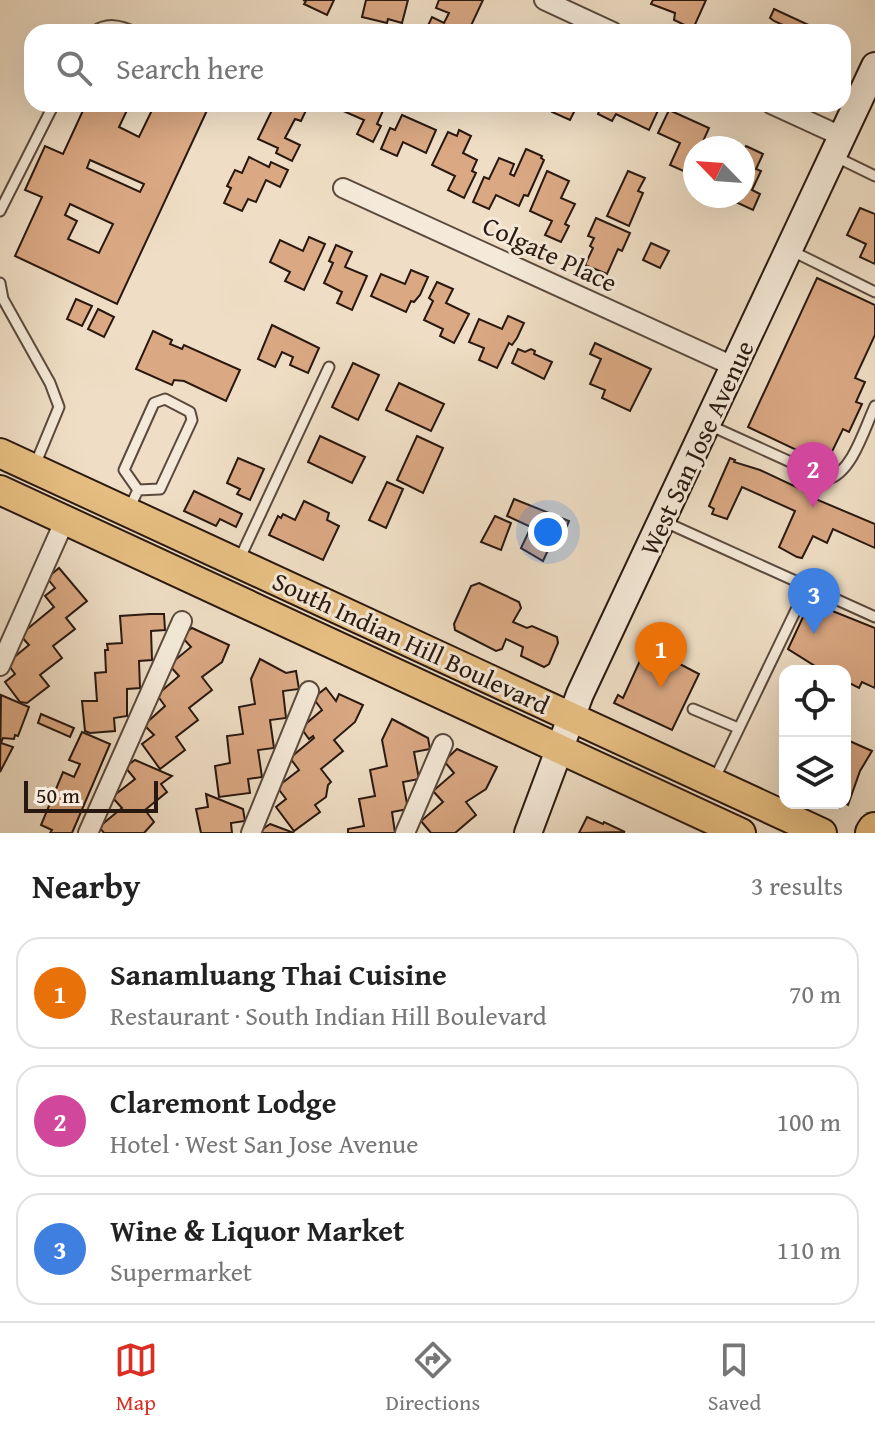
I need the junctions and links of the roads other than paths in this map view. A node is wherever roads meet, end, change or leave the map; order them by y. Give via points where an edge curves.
1 (544, 0) edge
2 (596, 24) edge
3 (875, 66) edge
4 (50, 112) edge
5 (784, 112) edge
6 (839, 147) junction
7 (875, 176) edge
8 (343, 188) dead end
9 (0, 211) edge
10 (790, 250) junction
11 (0, 283) edge
12 (875, 292) edge
13 (329, 367) dead end
14 (735, 367) junction
15 (875, 406) edge
16 (708, 424) junction
17 (0, 453) edge
18 (33, 468) junction
19 (0, 490) edge
20 (133, 501) junction
21 (65, 520) junction
22 (662, 521) junction
23 (237, 563) junction
24 (807, 587) junction
25 (875, 617) edge
26 (182, 621) dead end
27 (0, 666) edge
28 (309, 691) dead end
29 (693, 709) dead end
30 (570, 718) junction
31 (738, 728) junction
32 (443, 744) dead end
33 (560, 748) junction
34 (714, 781) junction
35 (88, 833) edge
36 (251, 833) edge
37 (405, 833) edge
38 (528, 833) edge
39 (741, 833) edge
40 (822, 833) edge

1 - 2 street
3 - 6 street, West San Jose Avenue
4 - 9 lane
5 - 6 street
6 - 7 lane
6 - 10 street, West San Jose Avenue
8 - 14 street, Colgate Place
10 - 12 lane
10 - 14 street, West San Jose Avenue
11 - 18 lane via 3,299 59,407
13 - 23 lane
14 - 16 street, West San Jose Avenue
15 - 16 lane via 848,465 828,479
16 - 22 street, West San Jose Avenue
17 - 18 main road, South Indian Hill Boulevard
18 - 20 main road, South Indian Hill Boulevard
19 - 21 main road, South Indian Hill Boulevard
20 - 20 lane via 160,489 192,420 190,412 165,399 154,403 124,470
20 - 23 main road, South Indian Hill Boulevard
21 - 27 street
21 - 33 main road, South Indian Hill Boulevard
22 - 24 lane
22 - 30 street, West San Jose Avenue
23 - 30 main road, South Indian Hill Boulevard
24 - 25 lane
24 - 31 lane
26 - 35 street
28 - 36 street
29 - 31 lane
30 - 33 street, West San Jose Avenue
30 - 34 main road, South Indian Hill Boulevard
31 - 34 lane
32 - 37 street
33 - 38 street, West San Jose Avenue
33 - 39 main road, South Indian Hill Boulevard via 701,820
34 - 40 main road, South Indian Hill Boulevard

